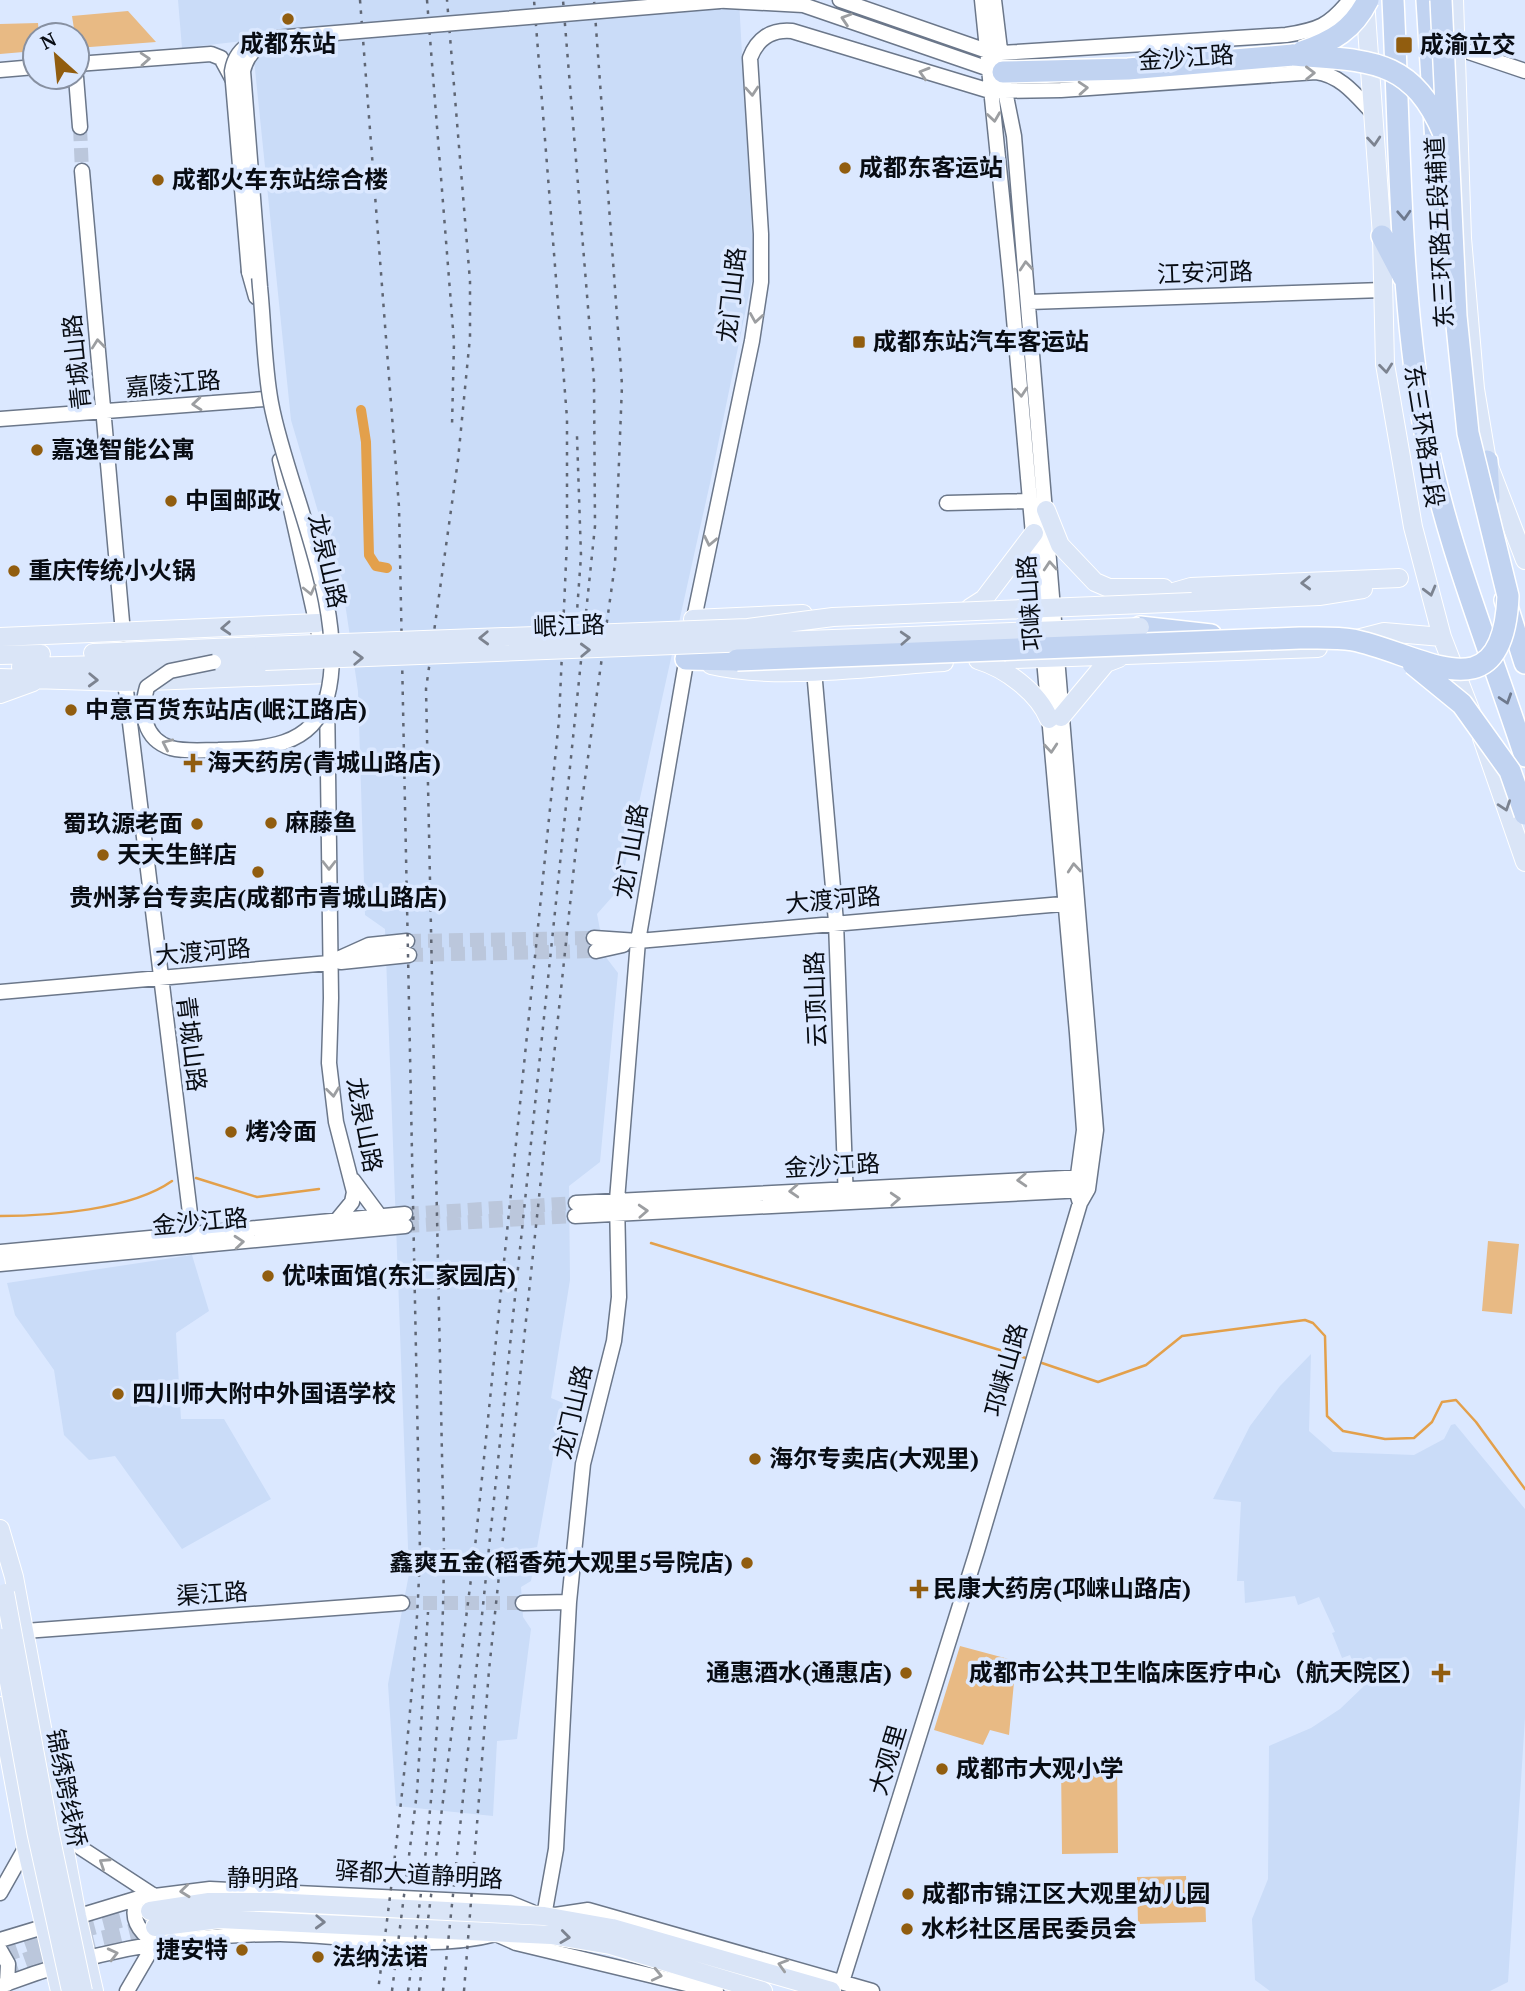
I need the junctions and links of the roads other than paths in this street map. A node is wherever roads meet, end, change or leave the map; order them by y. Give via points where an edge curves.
1 (629, 0) edge
2 (703, 0) edge
3 (840, 0) edge
4 (982, 0) edge
5 (994, 0) edge
6 (1350, 0) edge
7 (1367, 0) edge
8 (1393, 0) edge
9 (1427, 0) edge
10 (1441, 0) edge
11 (1454, 0) edge
12 (720, 1) edge
13 (777, 1) edge
14 (307, 36) junction
15 (283, 38) junction
16 (1457, 48) junction
17 (1293, 55) junction
18 (91, 63) edge
19 (21, 68) edge
20 (0, 70) edge
21 (996, 71) junction
22 (1525, 71) edge
23 (77, 91) edge
24 (1371, 111) junction
25 (80, 127) tunnel mouth
26 (1446, 139) junction
27 (82, 171) tunnel mouth
28 (1382, 236) junction
29 (1408, 286) junction
30 (1383, 290) junction
31 (256, 297) junction
32 (1029, 302) junction
33 (265, 399) junction
34 (105, 412) junction
35 (0, 419) edge
36 (1487, 461) junction
37 (947, 503) dead end
38 (1038, 505) junction
39 (1413, 527) junction
40 (1034, 533) junction
41 (1497, 559) junction
42 (1525, 560) edge
43 (1192, 594) junction
44 (1046, 605) junction
45 (970, 608) junction
46 (693, 620) junction
47 (318, 623) junction
48 (1525, 623) edge
49 (1140, 628) joint
50 (122, 633) junction
51 (0, 637) edge
52 (1442, 637) junction
53 (1252, 639) junction
54 (0, 655) edge
55 (1121, 657) junction
56 (1050, 658) junction
57 (686, 659) junction
58 (1406, 659) junction
59 (978, 660) junction
60 (214, 662) junction
61 (1525, 663) edge
62 (0, 667) edge
63 (814, 670) junction
64 (327, 674) junction
65 (0, 678) edge
66 (43, 678) junction
67 (125, 682) junction
68 (0, 694) edge
69 (1055, 718) junction
70 (1525, 756) edge
71 (1525, 814) edge
72 (1525, 862) edge
73 (1070, 903) junction
74 (836, 922) junction
75 (638, 941) junction
76 (595, 945) tunnel mouth
77 (408, 948) tunnel mouth
78 (329, 963) junction
79 (160, 979) junction
80 (0, 992) edge
81 (350, 1176) junction
82 (1082, 1187) junction
83 (846, 1195) junction
84 (617, 1206) junction
85 (576, 1209) tunnel mouth
86 (379, 1215) junction
87 (338, 1219) junction
88 (193, 1240) junction
89 (0, 1252) edge
90 (0, 1264) edge
91 (0, 1530) edge
92 (976, 1551) joint
93 (0, 1552) edge
94 (569, 1602) junction
95 (402, 1603) tunnel mouth
96 (523, 1603) tunnel mouth
97 (0, 1631) edge
98 (24, 1631) junction
99 (0, 1706) edge
100 (60, 1825) junction
101 (26, 1847) junction
102 (0, 1893) edge
103 (150, 1915) junction
104 (76, 1916) junction
105 (544, 1916) junction
106 (44, 1925) junction
107 (496, 1934) junction
108 (0, 1940) edge
109 (0, 1950) edge
110 (86, 1960) junction
111 (55, 1968) junction
112 (3, 1985) edge
113 (690, 1986) edge
114 (836, 1986) edge
115 (60, 1991) edge
116 (71, 1991) edge
117 (83, 1991) edge
118 (94, 1991) edge
119 (127, 1991) edge
120 (716, 1991) edge
121 (763, 1991) edge
122 (872, 1991) edge

1 - 14 street, bridge via 349,24
2 - 12 street, bridge
3 - 21 street
4 - 21 street, 邛崃山路
5 - 21 street, 邛崃山路
6 - 21 street, 金沙江路 via 1335,19 1315,30
7 - 17 highway, bridge via 1339,37
7 - 24 main road, 东三环路五段
8 -> 29 highway, 东三环路五段
9 - 41 highway, 东三环路五段 via 1450,359 1465,454
10 - 26 highway, bridge
11 - 16 main road, 东三环路五段辅道
12 - 13 street
12 - 14 street, bridge
21 -> 13 street via 803,5
14 - 15 street, bridge
15 - 31 street, bridge via 257,41 233,61 232,96 249,272
15 -> 60 street, bridge via 251,51 243,71 270,401 325,597 331,670 327,698 309,728 282,745 264,749 170,748 153,737 142,714 147,687 170,671
16 - 22 street
16 - 36 main road, 东三环路五段辅道 via 1462,238 1475,389
17 - 21 highway via 1128,69
17 - 26 highway, bridge via 1385,66 1420,95
18 -> 31 street, 龙泉山路 via 211,54 221,58 234,78
19 - 20 street
21 -> 24 street, 金沙江路 via 1329,73
32 -> 21 street, 邛崃山路 via 1014,136
21 -> 38 street, 邛崃山路 via 1003,191
21 -> 46 street, 龙门山路 via 792,31 771,33 754,47 750,72 761,282
23 - 25 street
24 -> 28 main road, 东三环路五段
26 - 41 highway, bridge via 1468,432
34 -> 27 street, 青城山路
28 - 29 highway
28 - 30 main road, 东三环路五段
29 -> 70 highway, 东三环路五段 via 1424,425 1448,521
30 - 32 street, 江安河路
30 -> 39 main road, 东三环路五段 via 1385,364
31 - 33 street, 龙泉山路
32 - 38 street, 邛崃山路
33 -> 34 street, 嘉陵江路
33 -> 47 street, 龙泉山路
34 - 35 street, 嘉陵江路
34 - 50 street, 青城山路
36 - 41 highway
36 - 42 main road
37 - 38 street
38 - 40 street, 邛崃山路
38 - 43 main road via 1060,545 1095,582 1109,588
44 -> 38 street, 邛崃山路
39 -> 43 main road via 1416,548 1399,578 1351,593
39 -> 52 main road, 东三环路五段
40 - 44 street, 邛崃山路
40 - 45 main road via 984,599
41 - 48 highway, bridge
41 - 58 highway, bridge via 1508,596 1507,623 1497,649 1483,662 1465,669
41 - 61 highway, 东三环路五段
43 - 44 main road
43 -> 54 main road, 岷江路, bridge via 833,617 748,628
44 - 45 main road
44 - 56 street, 邛崃山路
45 - 46 main road
46 - 57 street, 龙门山路
47 -> 50 main road
47 - 64 street, 龙泉山路
49 - 53 highway, bridge
60 -> 49 main road, 岷江路, bridge
50 - 51 main road
52 - 55 main road via 1384,632 1329,647
52 -> 72 main road, 东三环路五段
53 - 57 highway, bridge
53 - 58 highway, bridge via 1352,640
55 - 56 main road
55 - 69 main road via 1106,663
56 - 59 main road
56 - 69 street, 邛崃山路
57 - 63 main road via 736,671
57 - 75 street, 龙门山路
58 - 71 highway, bridge via 1462,704 1510,771
59 - 63 main road
59 - 69 main road via 999,666
60 - 62 main road, 岷江路, bridge
63 - 74 street, 云顶山路
64 - 67 main road
64 -> 78 street, 龙泉山路
65 - 66 main road
66 -> 67 main road
66 - 68 main road
67 - 79 street, 青城山路
69 - 73 street, 邛崃山路
73 - 74 street, 大渡河路
73 - 82 street, 邛崃山路 via 1084,1129
74 - 75 street, 大渡河路
74 - 83 street, 云顶山路
75 - 76 street, 大渡河路
75 - 84 street, 龙门山路
77 - 78 street, 大渡河路 via 369,945
78 - 79 street, 大渡河路
78 -> 81 street, 龙泉山路 via 329,1063 336,1122
79 - 80 street, 大渡河路
79 - 88 street, 青城山路
81 - 86 street
81 - 87 street, 龙泉山路 via 352,1202
82 - 83 street, 金沙江路
82 - 92 street, 邛崃山路
83 - 84 street, 金沙江路
84 - 85 street, 金沙江路
84 - 94 street, 龙门山路 via 619,1297 614,1341 583,1464
86 - 87 street, 金沙江路
88 -> 86 street, 金沙江路 via 405,1220
87 - 88 street, 金沙江路
88 - 89 street, 金沙江路
88 - 90 street, 金沙江路
91 - 98 main road
92 - 114 street, 大观里
93 - 117 main road, 锦绣跨线桥, bridge
94 - 96 street
94 - 105 street, 龙门山路 via 556,1849
95 - 98 street, 渠江路
97 - 116 main road, 锦绣跨线桥, bridge via 36,1832
98 - 100 main road
99 - 101 main road
103 -> 100 street
100 - 104 main road
101 - 102 street
101 - 106 main road
103 - 104 street
105 -> 103 main road, 静明路 via 273,1902 209,1902
103 -> 107 main road, 静明路
110 -> 103 street
103 - 119 street
104 - 106 street
104 - 110 main road
114 -> 105 main road via 612,1928
106 - 108 street
106 - 111 main road
107 -> 113 street via 549,1952
107 -> 121 main road via 588,1940
109 - 112 street via 9,1964
110 - 111 street
110 - 118 main road
111 - 112 street
111 - 115 main road
113 - 120 street
114 - 122 street

